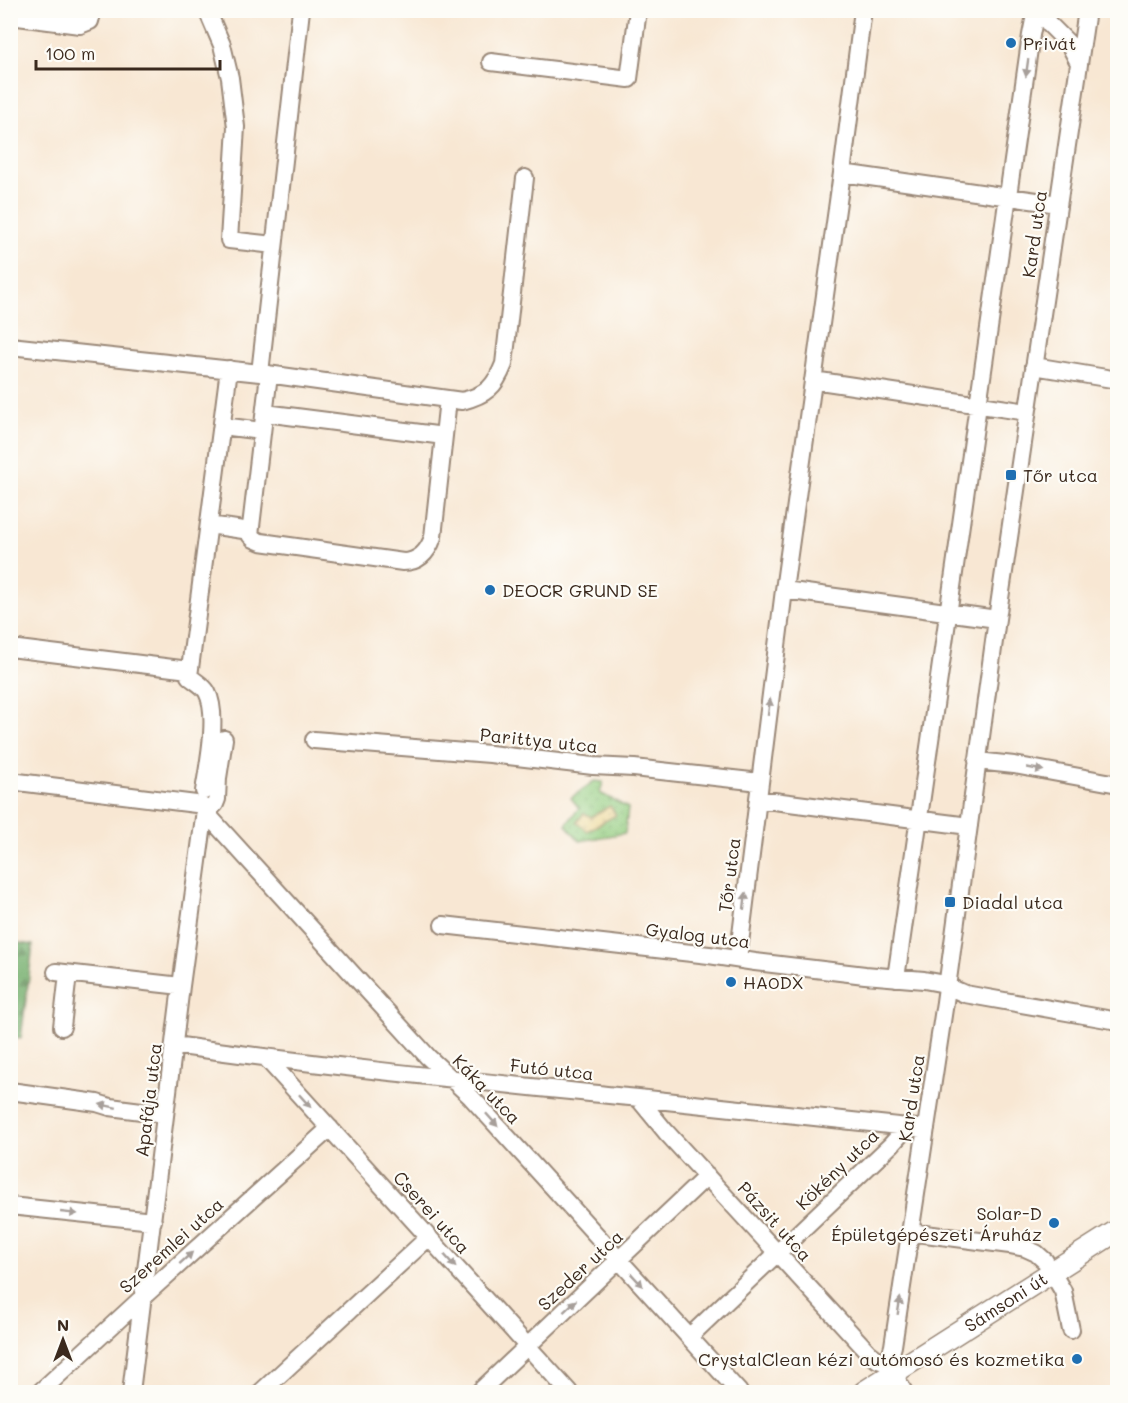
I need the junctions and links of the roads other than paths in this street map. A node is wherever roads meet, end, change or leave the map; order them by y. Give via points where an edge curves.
1 (93, 10) edge
2 (207, 10) edge
3 (301, 10) edge
4 (638, 10) edge
5 (863, 10) edge
6 (1038, 10) edge
7 (1087, 10) edge
8 (10, 16) edge
9 (491, 62) dead end
10 (1079, 63) junction
11 (842, 173) junction
12 (525, 178) dead end
13 (1009, 196) junction
14 (1058, 204) junction
15 (274, 245) junction
16 (10, 346) edge
17 (1034, 366) junction
18 (229, 369) junction
19 (265, 373) junction
20 (813, 380) junction
21 (1118, 380) edge
22 (448, 399) junction
23 (979, 405) junction
24 (1027, 412) junction
25 (265, 413) junction
26 (222, 426) junction
27 (262, 431) junction
28 (444, 436) junction
29 (209, 525) junction
30 (250, 531) junction
31 (784, 590) junction
32 (949, 611) junction
33 (997, 619) junction
34 (10, 648) edge
35 (189, 670) junction
36 (224, 739) dead end
37 (314, 740) dead end
38 (977, 761) junction
39 (10, 782) edge
40 (1118, 784) edge
41 (759, 791) junction
42 (202, 803) junction
43 (918, 819) junction
44 (969, 826) junction
45 (443, 925) dead end
46 (738, 959) junction
47 (896, 978) junction
48 (181, 986) junction
49 (947, 986) junction
50 (1118, 1022) edge
51 (62, 1027) dead end
52 (174, 1045) junction
53 (266, 1058) junction
54 (451, 1078) junction
55 (11, 1092) edge
56 (638, 1098) junction
57 (165, 1114) junction
58 (907, 1127) junction
59 (330, 1128) junction
60 (926, 1130) junction
61 (707, 1176) junction
62 (10, 1206) edge
63 (153, 1221) junction
64 (1118, 1230) edge
65 (910, 1232) junction
66 (429, 1237) junction
67 (777, 1253) junction
68 (619, 1260) junction
69 (1052, 1272) junction
70 (143, 1297) junction
71 (1071, 1330) dead end
72 (689, 1337) junction
73 (528, 1347) junction
74 (891, 1369) junction
75 (40, 1392) edge
76 (131, 1392) edge
77 (261, 1392) edge
78 (479, 1392) edge
79 (569, 1392) edge
80 (739, 1392) edge
81 (864, 1392) edge
82 (904, 1392) edge

1 - 8 street via 90,21 80,25
2 - 15 street via 222,45 236,127 229,240
3 - 15 street
4 - 9 street via 629,79
5 - 11 street, Tőr utca
6 - 10 street, Kard utca via 1069,44
6 -> 13 street, Kard utca via 1031,35
7 - 10 street, Kard utca
10 - 14 street, Kard utca
11 - 13 street, Kard utca
11 - 20 street, Tőr utca
12 - 22 street via 504,364 487,392 462,401
13 - 14 street
13 - 23 street, Kard utca
14 - 17 street, Kard utca
15 - 19 street
16 - 18 street
17 - 21 street
17 - 24 street, Kard utca
18 - 19 street
18 - 26 street
19 - 22 street
19 - 25 street
20 - 23 street
20 - 31 street, Tőr utca
22 - 28 street
23 - 24 street
23 - 32 street, Kard utca
24 - 33 street, Kard utca
25 - 27 street
25 - 28 street
26 - 27 street
26 - 29 street
27 - 30 street
28 - 30 street via 433,537 430,547 418,559 403,562 261,542
29 - 30 street
29 - 35 street
31 - 32 street
41 -> 31 street, Tőr utca
32 - 33 street
32 - 43 street, Kard utca
33 - 38 street, Kard utca
34 - 35 street
35 - 42 street via 189,676 206,690 213,717
36 - 42 street, Apafája utca via 215,804
37 - 41 street, Parittya utca via 634,768
38 -> 40 street
38 - 44 street, Kard utca
39 - 42 street
41 - 43 street
46 -> 41 street, Tőr utca
42 - 48 street, Apafája utca
42 - 54 street, Káka utca
43 - 44 street
43 - 47 street, Kard utca
44 - 49 street, Kard utca
45 - 46 street, Gyalog utca
46 - 47 street, Gyalog utca
47 - 49 street, Gyalog utca
48 - 51 street via 62,973
48 - 52 street, Apafája utca
49 - 50 street via 965,994
49 - 60 street, Kard utca
52 - 53 street, Futó utca
52 - 57 street, Apafája utca
53 - 54 street, Futó utca
53 -> 59 street, Cserei utca
54 - 56 street, Futó utca
54 -> 68 street, Káka utca
57 -> 55 street
56 - 58 street, Futó utca
56 - 61 street, Pázsit utca
57 - 63 street, Apafája utca
58 - 60 street, Futó utca
58 - 67 street, Kökény utca
59 - 66 street, Cserei utca
70 -> 59 street, Szeremlei utca
60 - 65 street, Kard utca
61 - 67 street, Pázsit utca
61 - 68 street, Szeder utca
62 -> 63 street
63 - 70 street, Apafája utca
64 - 69 main road, Sámsoni út
65 - 69 street via 1024,1248 1036,1253
74 -> 65 street, Kard utca
66 -> 73 street, Cserei utca
66 - 77 street
67 - 72 street, Kökény utca
67 - 74 street, Pázsit utca via 869,1353
68 -> 72 street, Káka utca
73 -> 68 street, Szeder utca
69 - 71 street via 1063,1291
69 - 74 main road, Sámsoni út
70 - 75 street, Szeremlei utca
70 - 76 street, Apafája utca
72 - 80 street, Káka utca
73 - 78 street, Szeder utca
73 - 79 street, Cserei utca
74 - 81 main road, Sámsoni út
74 - 82 street

